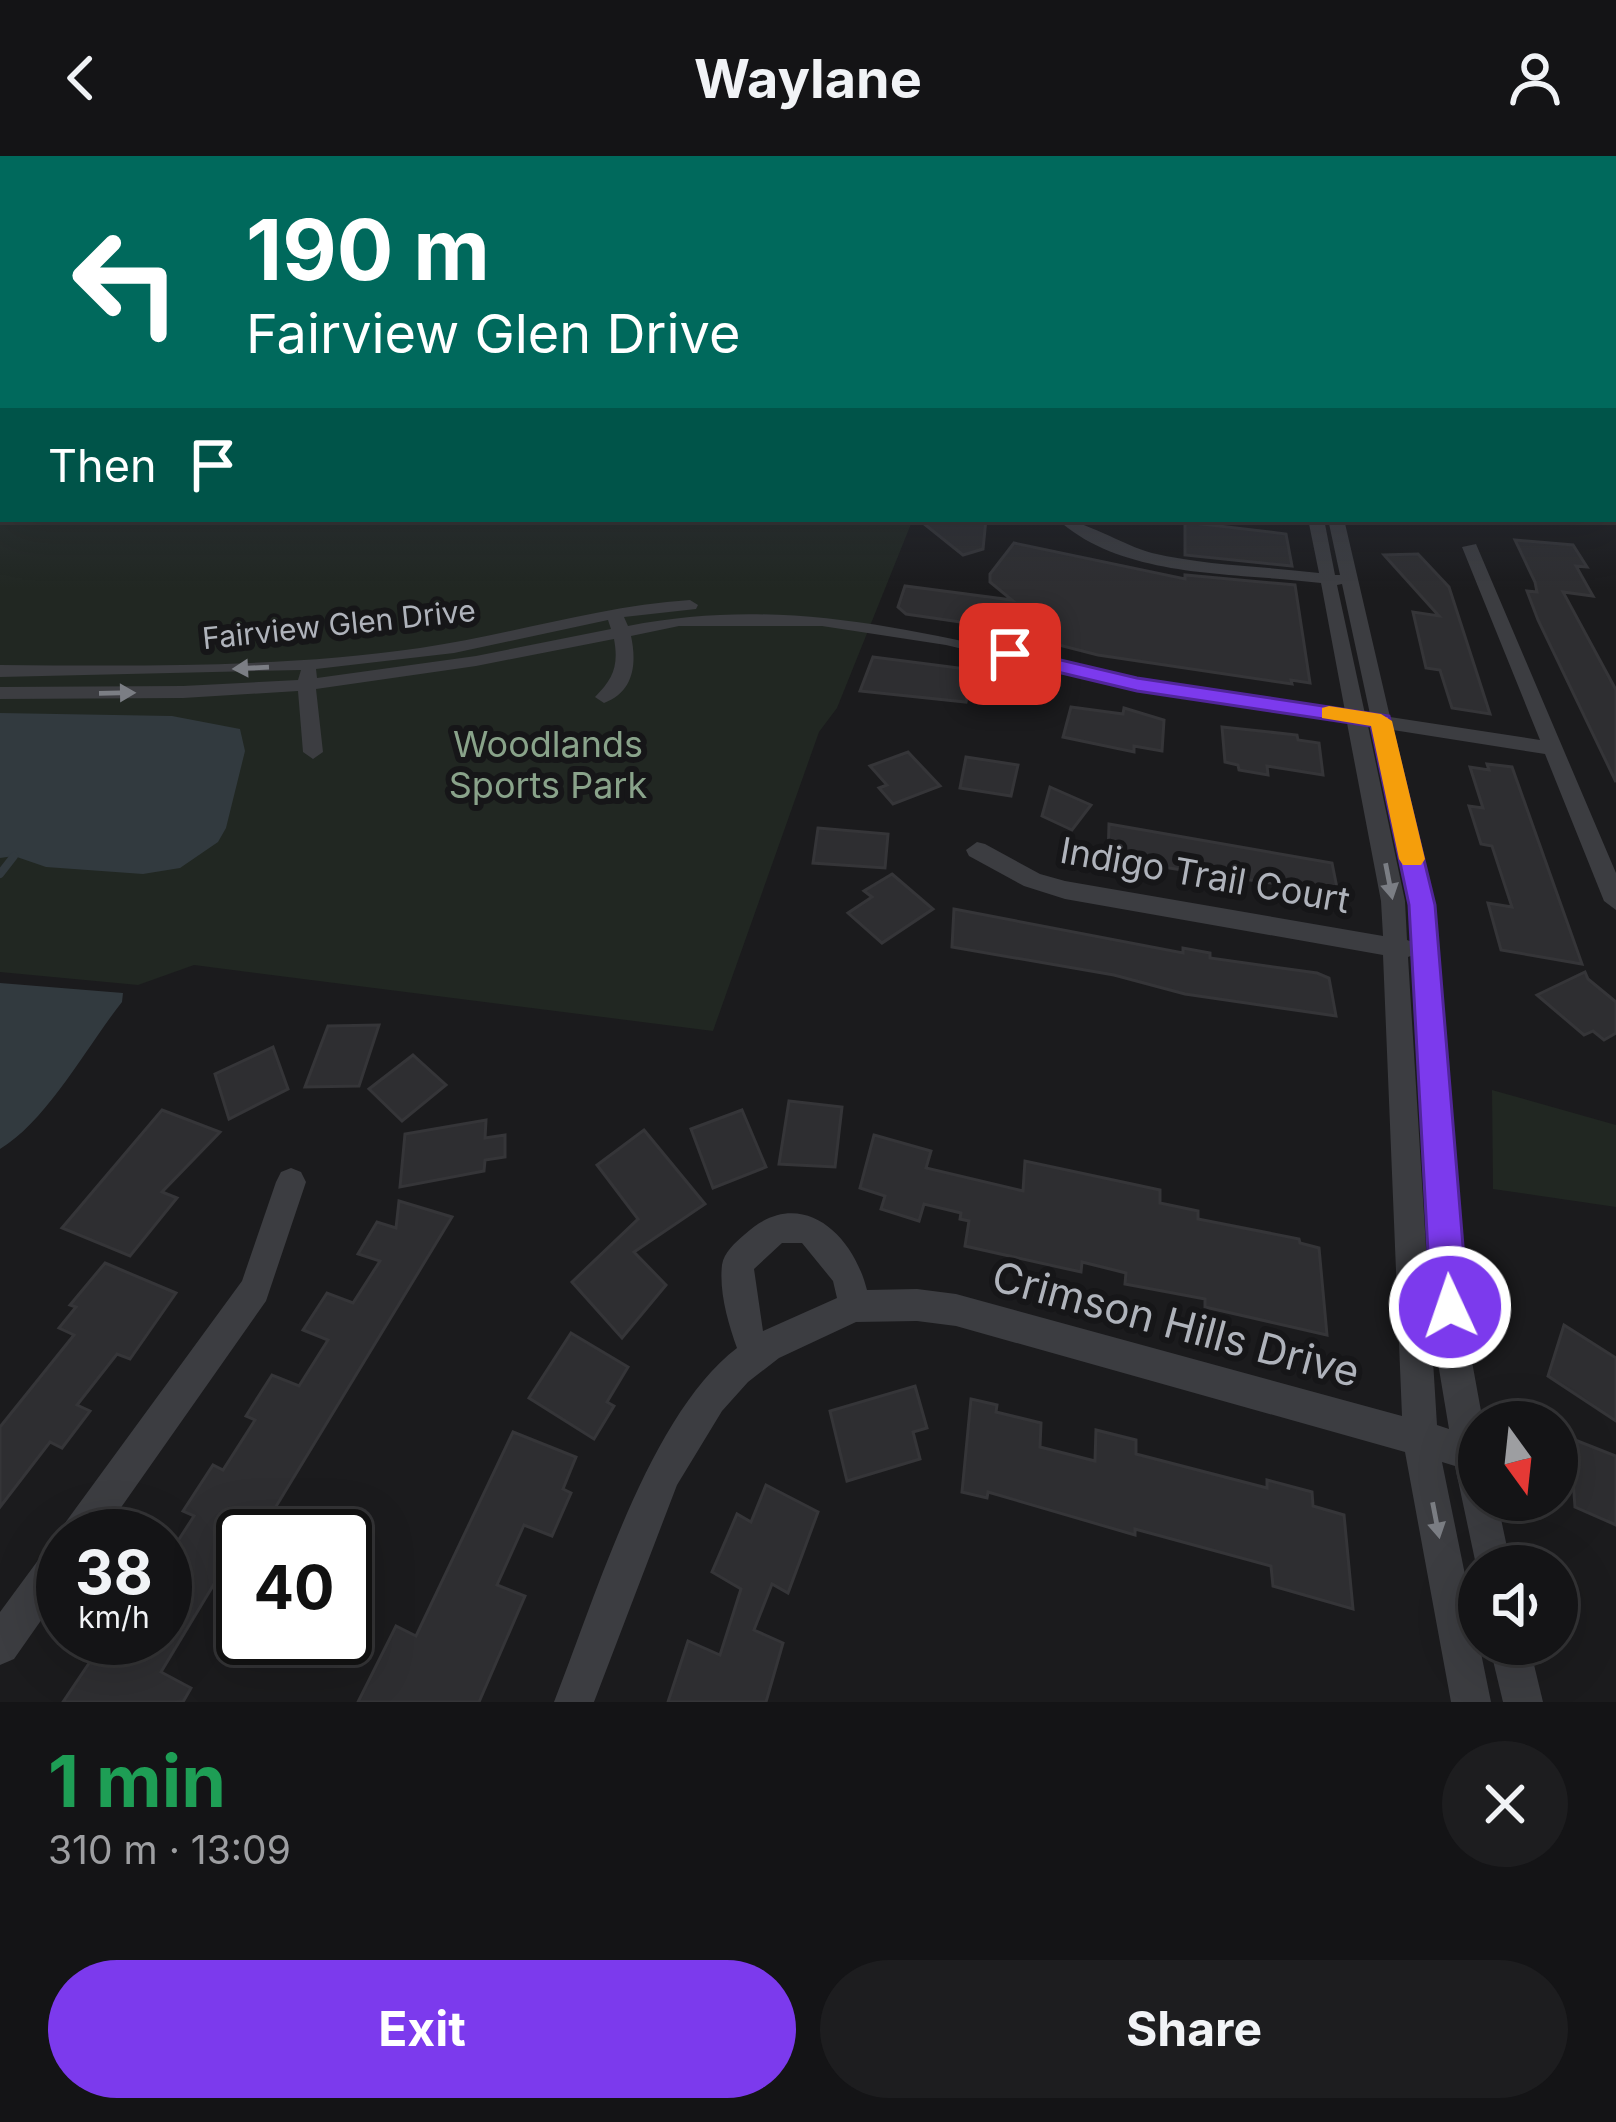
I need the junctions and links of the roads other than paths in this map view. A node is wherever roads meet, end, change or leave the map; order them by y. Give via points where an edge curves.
1 (1069, 522) edge
2 (1317, 522) edge
3 (1336, 522) edge
4 (1470, 547) dead end
5 (1339, 580) junction
6 (618, 622) junction
7 (0, 671) edge
8 (309, 675) junction
9 (0, 693) edge
10 (604, 697) dead end
11 (1369, 719) junction
12 (1551, 748) junction
13 (313, 752) dead end
14 (977, 850) dead end
15 (1616, 901) edge
16 (1394, 946) junction
17 (1427, 956) junction
18 (291, 1182) dead end
19 (854, 1306) junction
20 (756, 1354) junction
21 (1461, 1401) edge
22 (1420, 1438) junction
23 (1458, 1449) edge
24 (97, 1509) edge
25 (36, 1595) edge
26 (0, 1645) edge
27 (1514, 1665) edge
28 (574, 1702) edge
29 (1471, 1702) edge
30 (1523, 1702) edge

1 - 5 street via 1141,554
2 - 5 street
3 - 5 street
4 - 12 street
5 - 11 street
6 - 8 street, Fairview Glen Drive via 476,661
6 - 10 street via 621,684
6 - 11 street, Fairview Glen Drive via 822,621 946,640 1137,685
8 -> 7 street, Fairview Glen Drive
9 -> 8 street, Fairview Glen Drive via 183,692
8 - 13 street
11 - 12 street, Fairview Glen Drive
11 -> 16 street
11 - 17 street via 1422,905
12 - 15 street
14 - 16 street, Indigo Trail Court via 1065,890
16 - 17 street, Indigo Trail Court
16 - 22 street
17 - 21 street
18 - 24 street via 255,1290
19 - 20 street, Crimson Hills Drive
19 - 20 street via 847,1274 812,1231 783,1227 760,1236 738,1263 742,1320
19 - 22 street, Crimson Hills Drive via 956,1310
20 - 28 street, Crimson Hills Drive via 710,1399 663,1474
22 - 23 street, Crimson Hills Drive
22 -> 29 street
25 - 26 street
27 - 30 street

